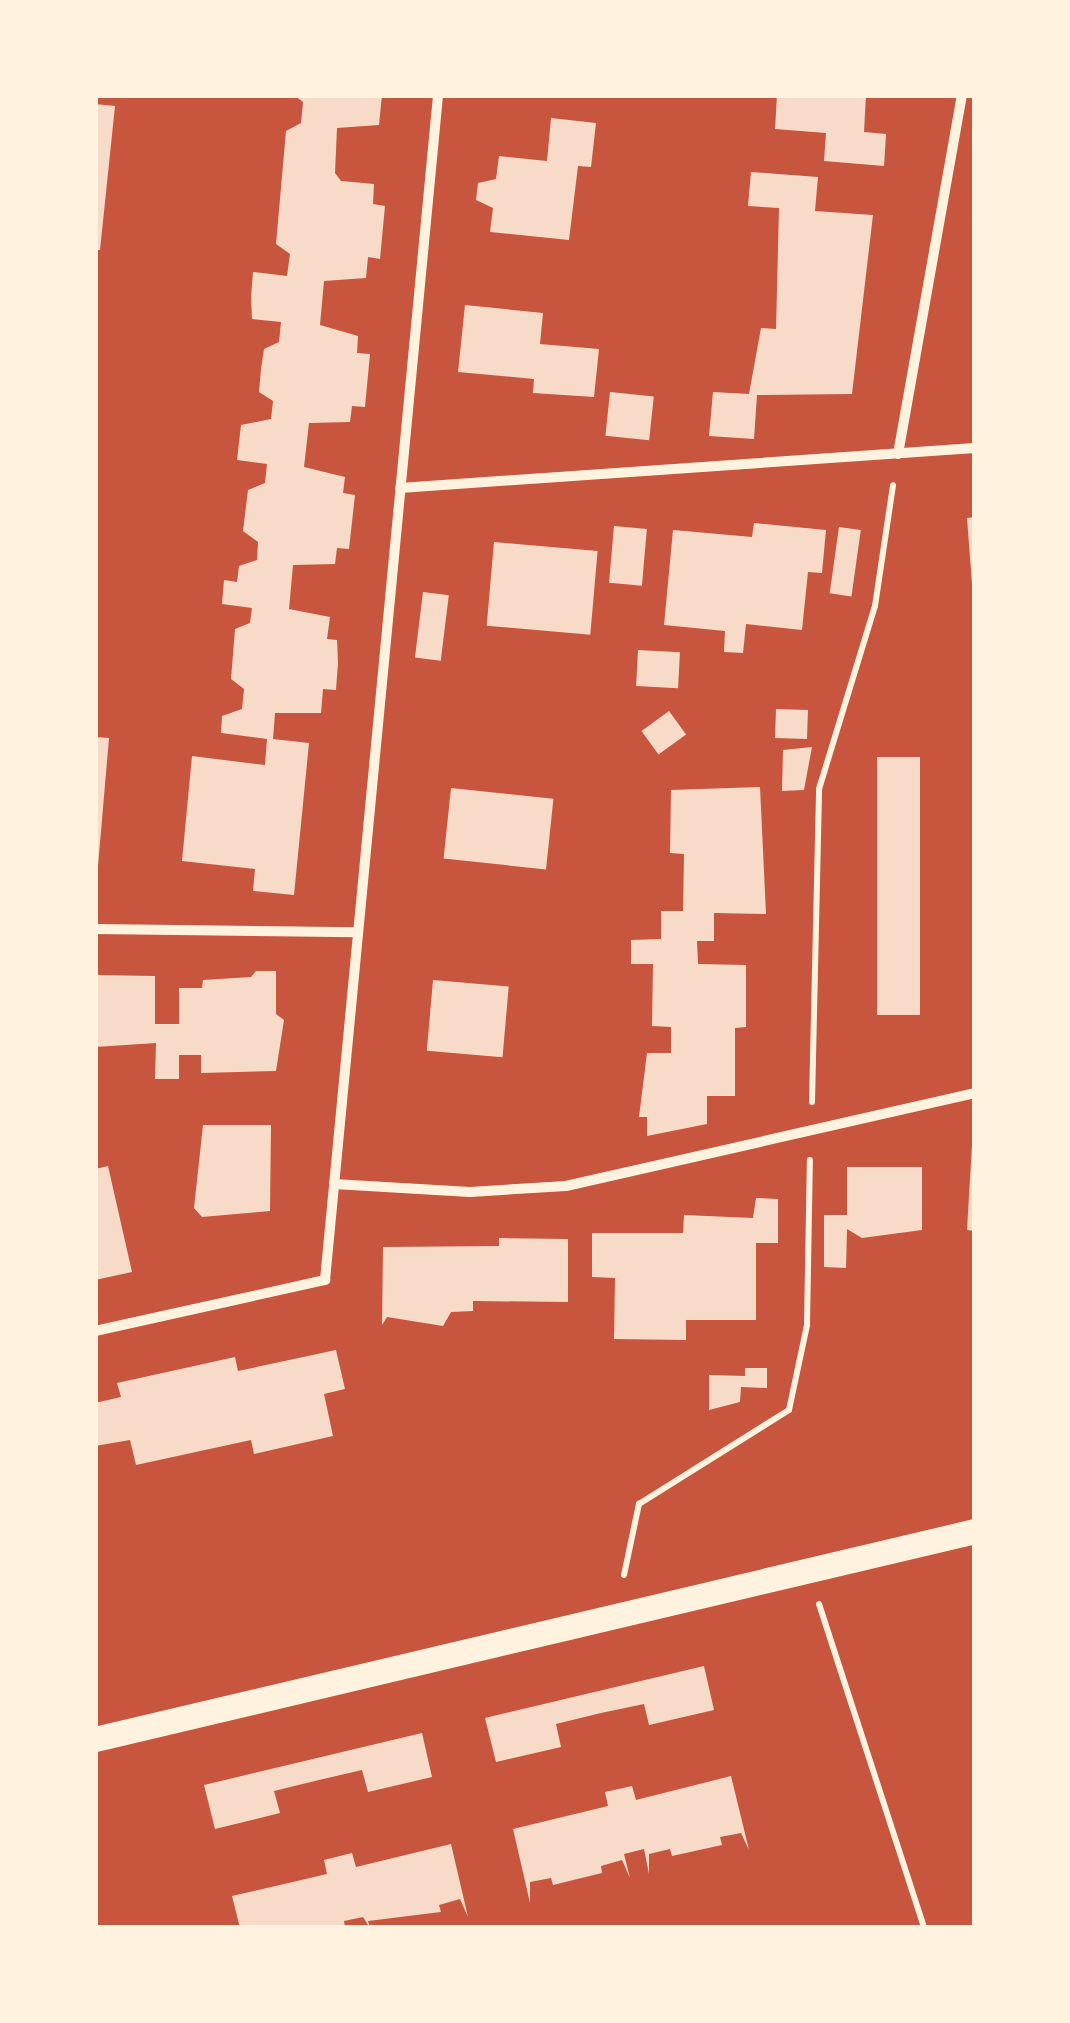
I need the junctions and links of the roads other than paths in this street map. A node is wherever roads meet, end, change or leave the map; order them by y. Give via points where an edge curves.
1 (438, 95) edge
2 (962, 95) edge
3 (975, 448) edge
4 (898, 454) junction
5 (400, 488) junction
6 (95, 930) edge
7 (358, 932) junction
8 (975, 1094) edge
9 (334, 1184) junction
10 (95, 1331) edge
11 (975, 1531) edge
12 (95, 1739) edge

1 - 5 street
2 - 4 street
3 - 4 street
4 - 5 street
5 - 7 street
6 - 7 street
7 - 9 street
8 - 9 street via 566,1186 470,1192
9 - 10 street via 325,1280
11 - 12 main road

